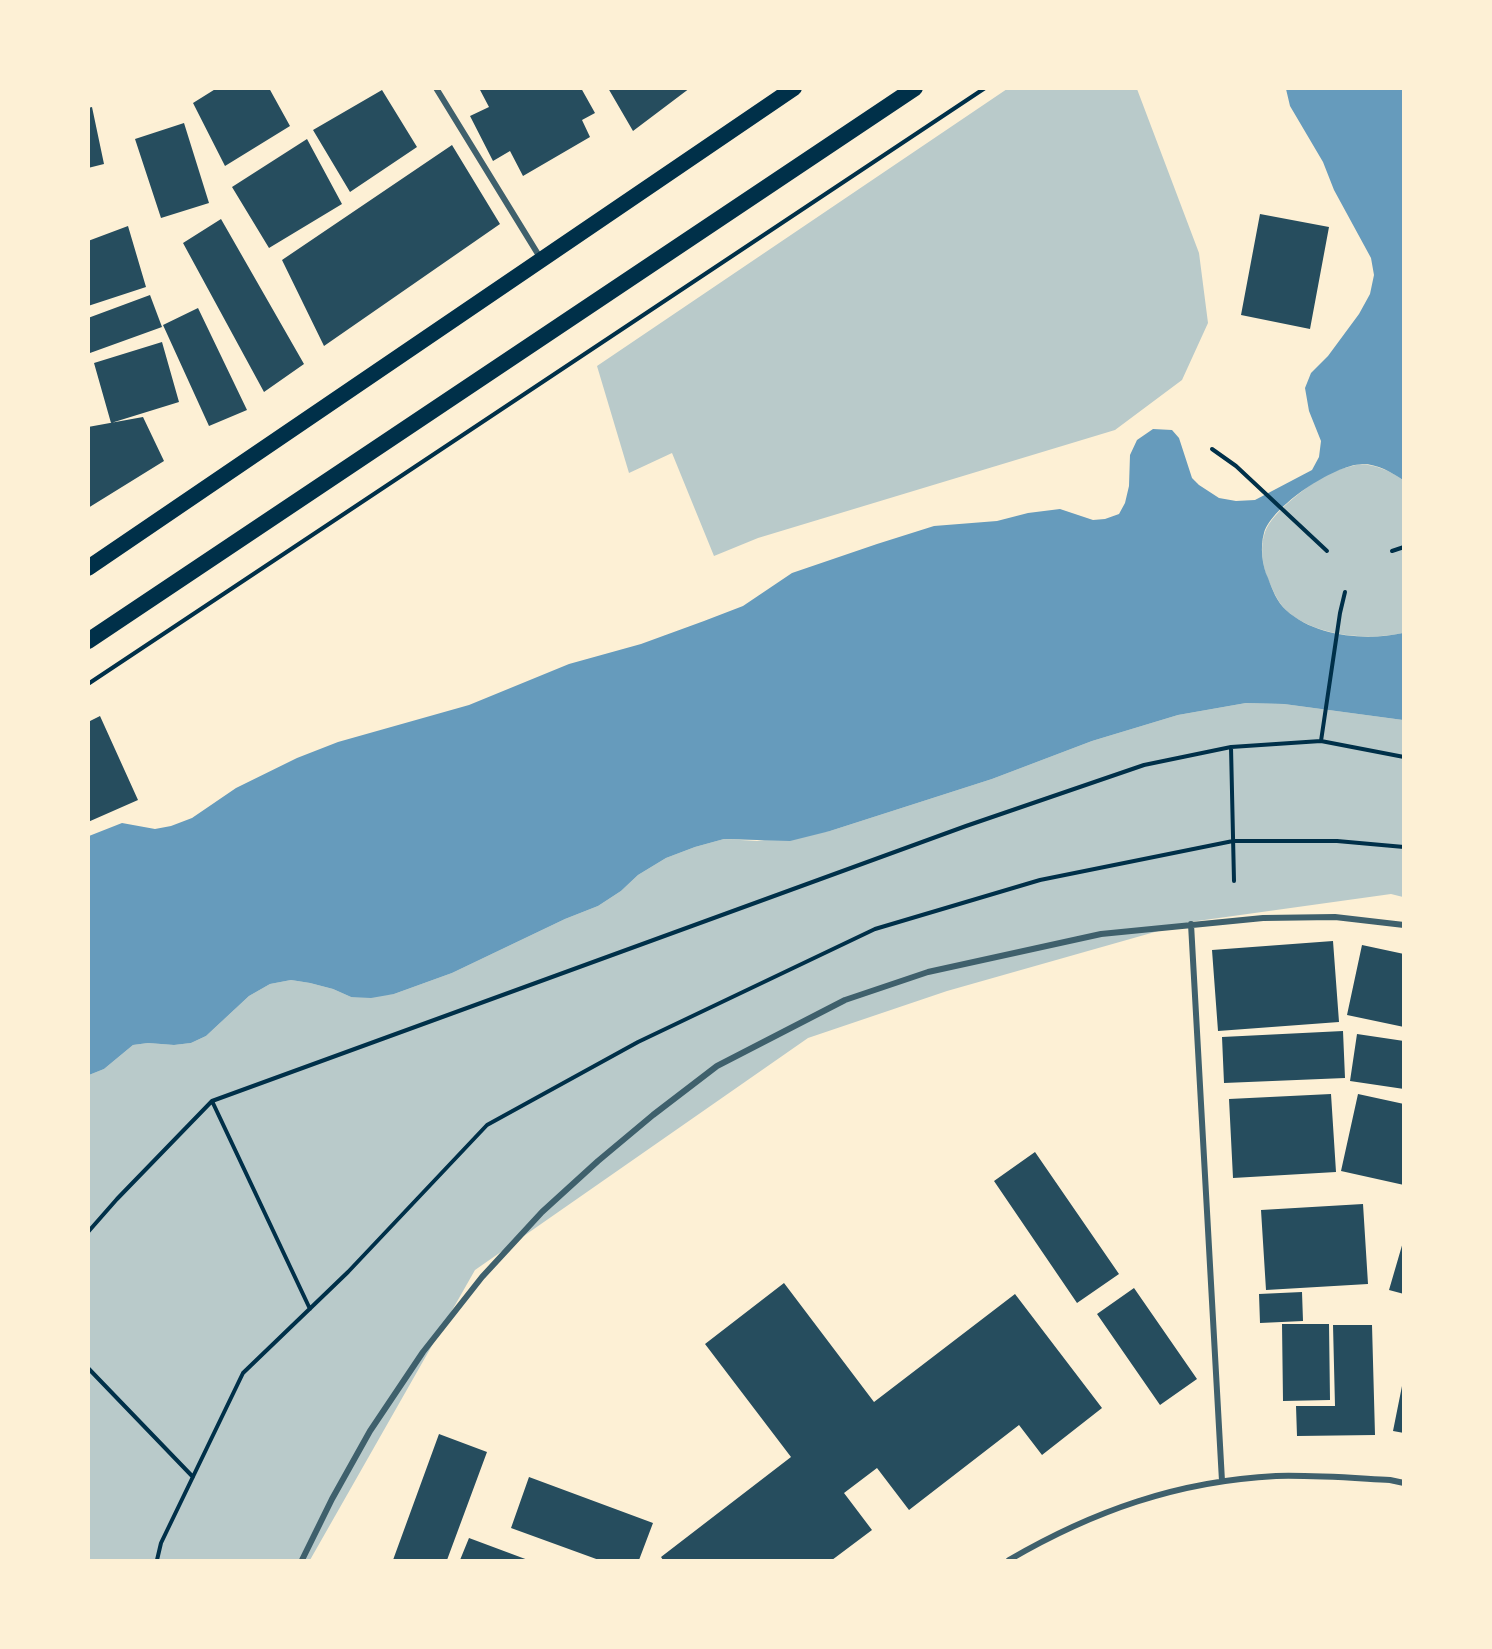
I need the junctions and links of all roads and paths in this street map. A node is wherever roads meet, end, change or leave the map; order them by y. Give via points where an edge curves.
1 (436, 88) edge
2 (794, 88) edge
3 (915, 88) edge
4 (985, 88) edge
5 (542, 260) junction
6 (1212, 449) dead end
7 (1404, 547) edge
8 (1327, 550) dead end
9 (1392, 551) dead end
10 (88, 568) edge
11 (1345, 592) dead end
12 (88, 640) edge
13 (88, 684) edge
14 (1321, 741) junction
15 (1232, 747) junction
16 (1404, 757) edge
17 (1234, 881) dead end
18 (1191, 924) junction
19 (1404, 925) edge
20 (212, 1101) junction
21 (88, 1232) edge
22 (310, 1309) dead end
23 (88, 1368) edge
24 (193, 1477) dead end
25 (1222, 1481) junction
26 (1404, 1483) edge
27 (302, 1560) edge
28 (1009, 1560) edge

1 - 5 street
2 - 5 highway
3 - 12 highway
4 - 13 path
5 - 10 highway
6 - 8 path via 1236,466
7 - 9 path
11 - 14 path
14 - 15 path
14 - 16 path
15 - 17 path
15 - 20 path via 1144,765 966,826
18 - 19 street via 1335,917
18 - 25 street
18 - 27 street via 1101,934 928,972 845,1000 717,1066 598,1161 542,1212 482,1277 423,1352 370,1431
20 - 21 path
20 - 22 path
23 - 24 path
25 - 26 street via 1277,1476
25 - 28 street via 1138,1500 1093,1517

